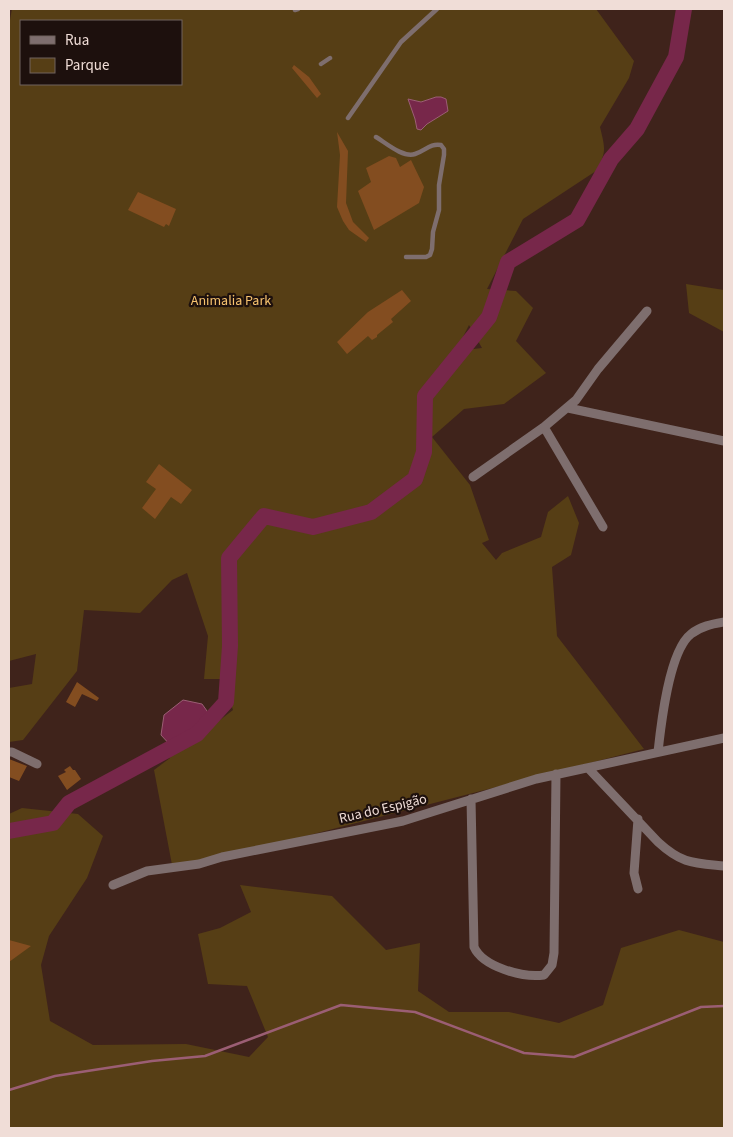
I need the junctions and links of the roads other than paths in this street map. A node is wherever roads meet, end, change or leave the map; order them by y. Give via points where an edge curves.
1 (437, 9) edge
2 (330, 58) dead end
3 (321, 64) dead end
4 (348, 118) dead end
5 (376, 137) dead end
6 (406, 257) dead end
7 (647, 311) dead end
8 (568, 408) junction
9 (544, 428) junction
10 (724, 441) edge
11 (473, 477) dead end
12 (603, 527) dead end
13 (724, 622) edge
14 (724, 738) edge
15 (9, 752) edge
16 (658, 752) junction
17 (37, 764) dead end
18 (588, 768) junction
19 (556, 774) junction
20 (472, 799) junction
21 (638, 820) junction
22 (724, 866) edge
23 (113, 885) dead end
24 (638, 888) dead end

1 - 4 lane via 394,50
2 - 3 lane
5 - 6 lane via 409,155 435,144 444,149 439,210 430,255
7 - 8 street
8 - 9 street
8 - 10 street
9 - 11 street
9 - 12 street
13 - 16 street via 691,634 680,647 670,678
14 - 16 street, Rua do Espigão
15 - 17 street
16 - 18 street, Rua do Espigão
18 - 19 street, Rua do Espigão
18 - 21 street
19 - 20 street, Rua do Espigão
19 - 20 street via 554,954 552,966 544,975 529,976 492,965 478,956 474,947
20 - 23 street, Rua do Espigão via 402,821 199,864 147,871
21 - 22 street via 681,860
21 - 24 street via 634,873

